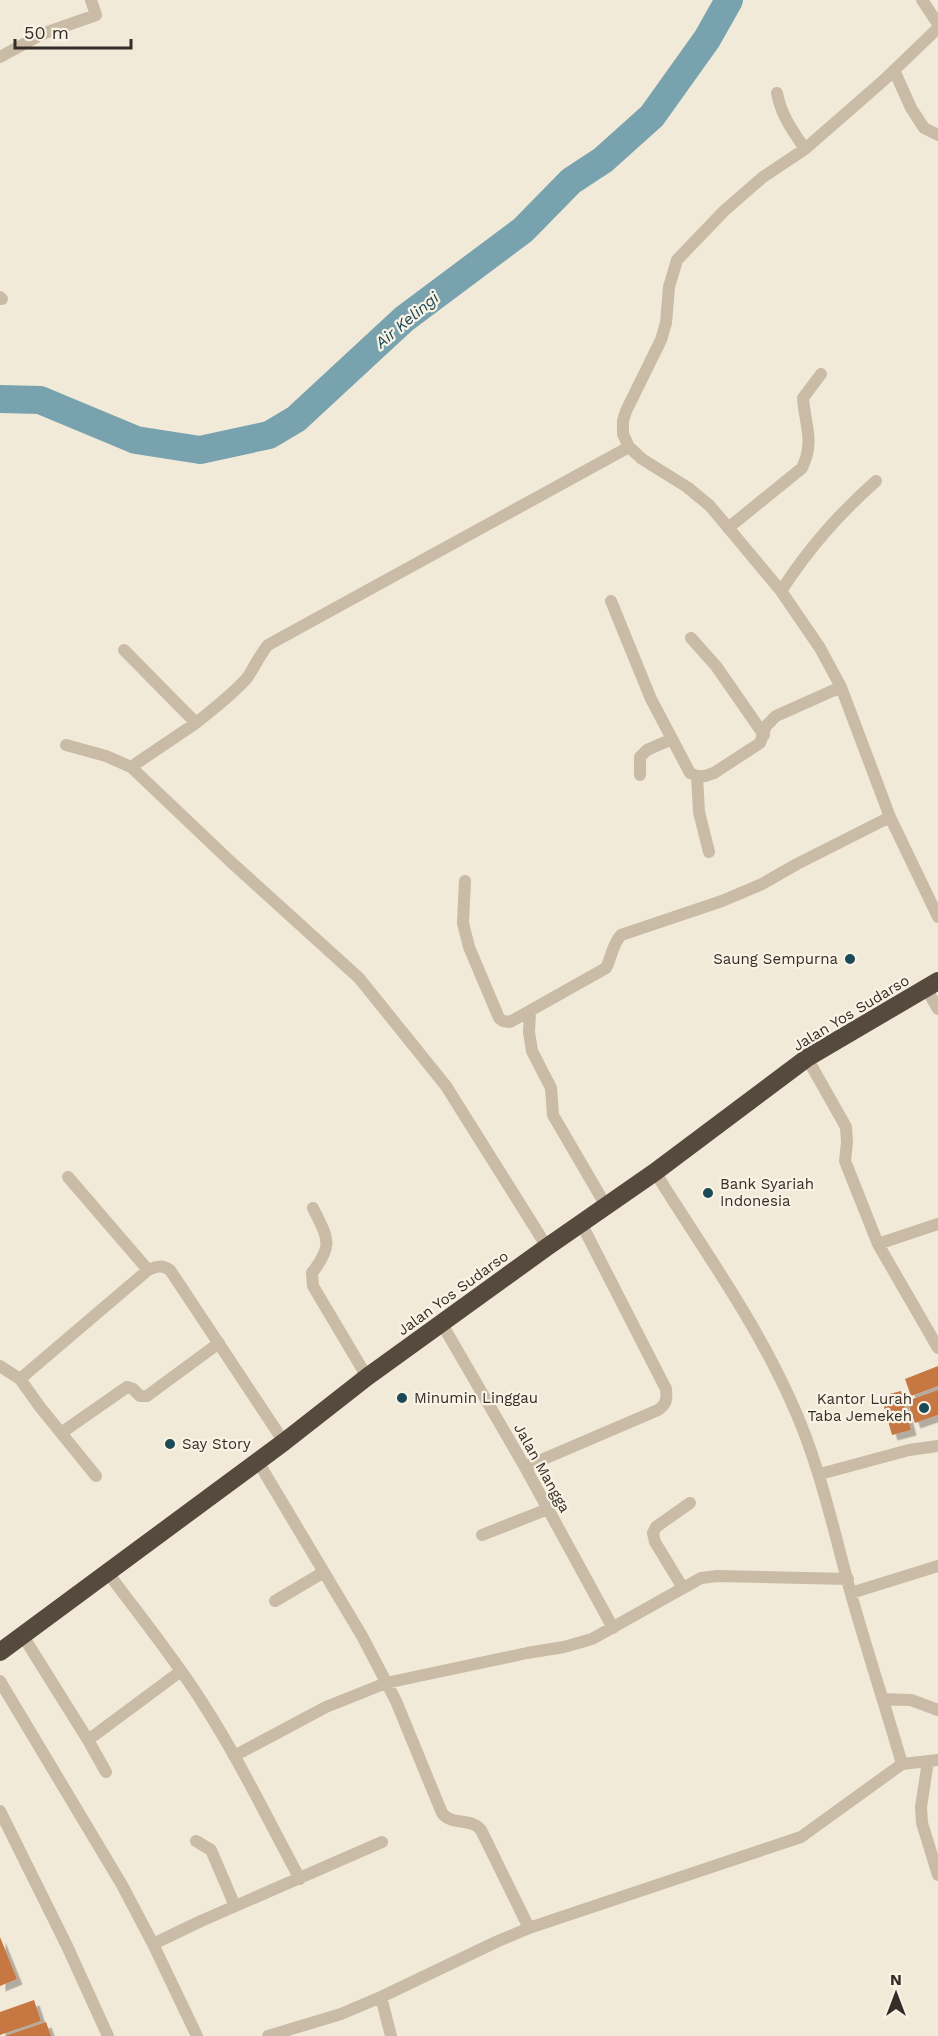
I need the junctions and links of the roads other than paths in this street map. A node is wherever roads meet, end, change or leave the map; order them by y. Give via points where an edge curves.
1 (91, 0) edge
2 (922, 0) edge
3 (938, 26) edge
4 (0, 57) edge
5 (894, 70) junction
6 (777, 93) dead end
7 (938, 135) edge
8 (805, 149) junction
9 (821, 374) dead end
10 (629, 447) junction
11 (876, 481) dead end
12 (729, 528) junction
13 (781, 591) junction
14 (611, 601) dead end
15 (692, 638) dead end
16 (124, 650) dead end
17 (841, 687) junction
18 (196, 723) junction
19 (764, 735) junction
20 (672, 739) junction
21 (66, 745) dead end
22 (131, 767) junction
23 (640, 775) dead end
24 (697, 776) junction
25 (890, 817) junction
26 (709, 852) dead end
27 (465, 881) dead end
28 (938, 917) edge
29 (932, 984) edge
30 (938, 1009) edge
31 (530, 1012) junction
32 (807, 1058) junction
33 (655, 1172) junction
34 (68, 1177) dead end
35 (606, 1206) junction
36 (313, 1208) dead end
37 (581, 1223) junction
38 (935, 1230) edge
39 (878, 1244) junction
40 (547, 1246) junction
41 (148, 1270) junction
42 (442, 1324) junction
43 (219, 1343) junction
44 (938, 1348) edge
45 (0, 1365) edge
46 (367, 1377) junction
47 (20, 1378) junction
48 (61, 1433) junction
49 (284, 1442) junction
50 (938, 1446) edge
51 (257, 1460) junction
52 (525, 1467) junction
53 (820, 1474) junction
54 (96, 1476) dead end
55 (690, 1503) dead end
56 (548, 1509) junction
57 (482, 1535) dead end
58 (938, 1566) edge
59 (324, 1572) junction
60 (108, 1573) junction
61 (848, 1579) junction
62 (683, 1588) junction
63 (851, 1593) junction
64 (275, 1601) dead end
65 (613, 1628) junction
66 (23, 1635) junction
67 (0, 1652) edge
68 (181, 1671) junction
69 (0, 1681) edge
70 (386, 1683) junction
71 (883, 1699) junction
72 (938, 1710) edge
73 (88, 1740) junction
74 (234, 1756) junction
75 (933, 1761) edge
76 (902, 1764) junction
77 (106, 1772) dead end
78 (0, 1811) edge
79 (196, 1841) dead end
80 (382, 1842) dead end
81 (937, 1871) edge
82 (300, 1879) junction
83 (235, 1906) junction
84 (529, 1928) junction
85 (153, 1944) junction
86 (381, 1997) junction
87 (272, 2035) edge
88 (108, 2036) edge
89 (197, 2036) edge
90 (391, 2036) edge

1 - 4 street via 96,15 42,34
2 - 3 street
3 - 5 street
5 - 7 street via 924,128
5 - 8 street
6 - 8 street via 780,108
8 - 10 street via 724,211 676,260 661,340 622,421
9 - 12 street via 803,398 810,438 802,468
10 - 12 street via 700,497
10 - 18 street via 268,645 248,677
11 - 13 street via 830,525
12 - 13 street
13 - 17 street
14 - 20 street via 651,699
15 - 19 street
16 - 18 street
17 - 19 street via 776,716 766,726
17 - 25 street
18 - 22 street
19 - 24 street via 760,743 714,773
20 - 23 street via 640,757
20 - 24 street via 690,773
21 - 22 street
22 - 40 street via 359,978 446,1086
24 - 26 street via 699,812
25 - 28 street
25 - 31 street via 762,884 621,934 606,968
27 - 31 street via 463,923 499,1018 510,1022
29 - 30 street
29 - 32 highway, Jalan Yos Sudarso
31 - 35 street via 532,1051 551,1088 553,1116
32 - 33 highway, Jalan Yos Sudarso
32 - 39 street via 846,1127 845,1161
33 - 35 highway, Jalan Yos Sudarso
33 - 53 street via 761,1342 790,1399
34 - 41 street
35 - 37 highway, Jalan Yos Sudarso
36 - 46 street via 327,1244 312,1273 313,1286
37 - 40 highway, Jalan Yos Sudarso
37 - 52 street via 666,1389 667,1399 658,1410
38 - 39 street
39 - 44 street
40 - 42 highway, Jalan Yos Sudarso
41 - 43 street via 162,1266 170,1270
41 - 47 street
42 - 46 highway, Jalan Yos Sudarso
42 - 52 street, Jalan Mangga
43 - 48 street via 147,1396 127,1387
43 - 49 street
45 - 47 street
46 - 49 highway, Jalan Yos Sudarso
47 - 48 street
48 - 54 street
49 - 51 highway, Jalan Yos Sudarso
50 - 53 street
51 - 59 street
51 - 60 highway, Jalan Yos Sudarso
52 - 56 street, Jalan Mangga
53 - 61 street
55 - 62 street via 653,1533
56 - 57 street
56 - 65 street, Jalan Mangga
58 - 63 street
59 - 64 street
59 - 70 street
60 - 66 highway, Jalan Yos Sudarso
60 - 68 street
61 - 62 street via 717,1576 701,1578
61 - 63 street
62 - 65 street
63 - 71 street
65 - 70 street via 564,1647
66 - 67 highway, Jalan Yos Sudarso
66 - 73 street
68 - 73 street
68 - 74 street
69 - 85 street via 123,1885
70 - 74 street via 326,1707
70 - 84 street via 442,1813 450,1820 471,1823 481,1830
71 - 72 street via 911,1700
71 - 76 street
73 - 77 street
74 - 82 street
75 - 76 street
75 - 81 street via 921,1807
76 - 84 street via 801,1837
78 - 88 street
79 - 83 street via 212,1850
80 - 82 street
82 - 83 street
83 - 85 street
84 - 86 street
85 - 89 street
86 - 87 street
86 - 90 street

